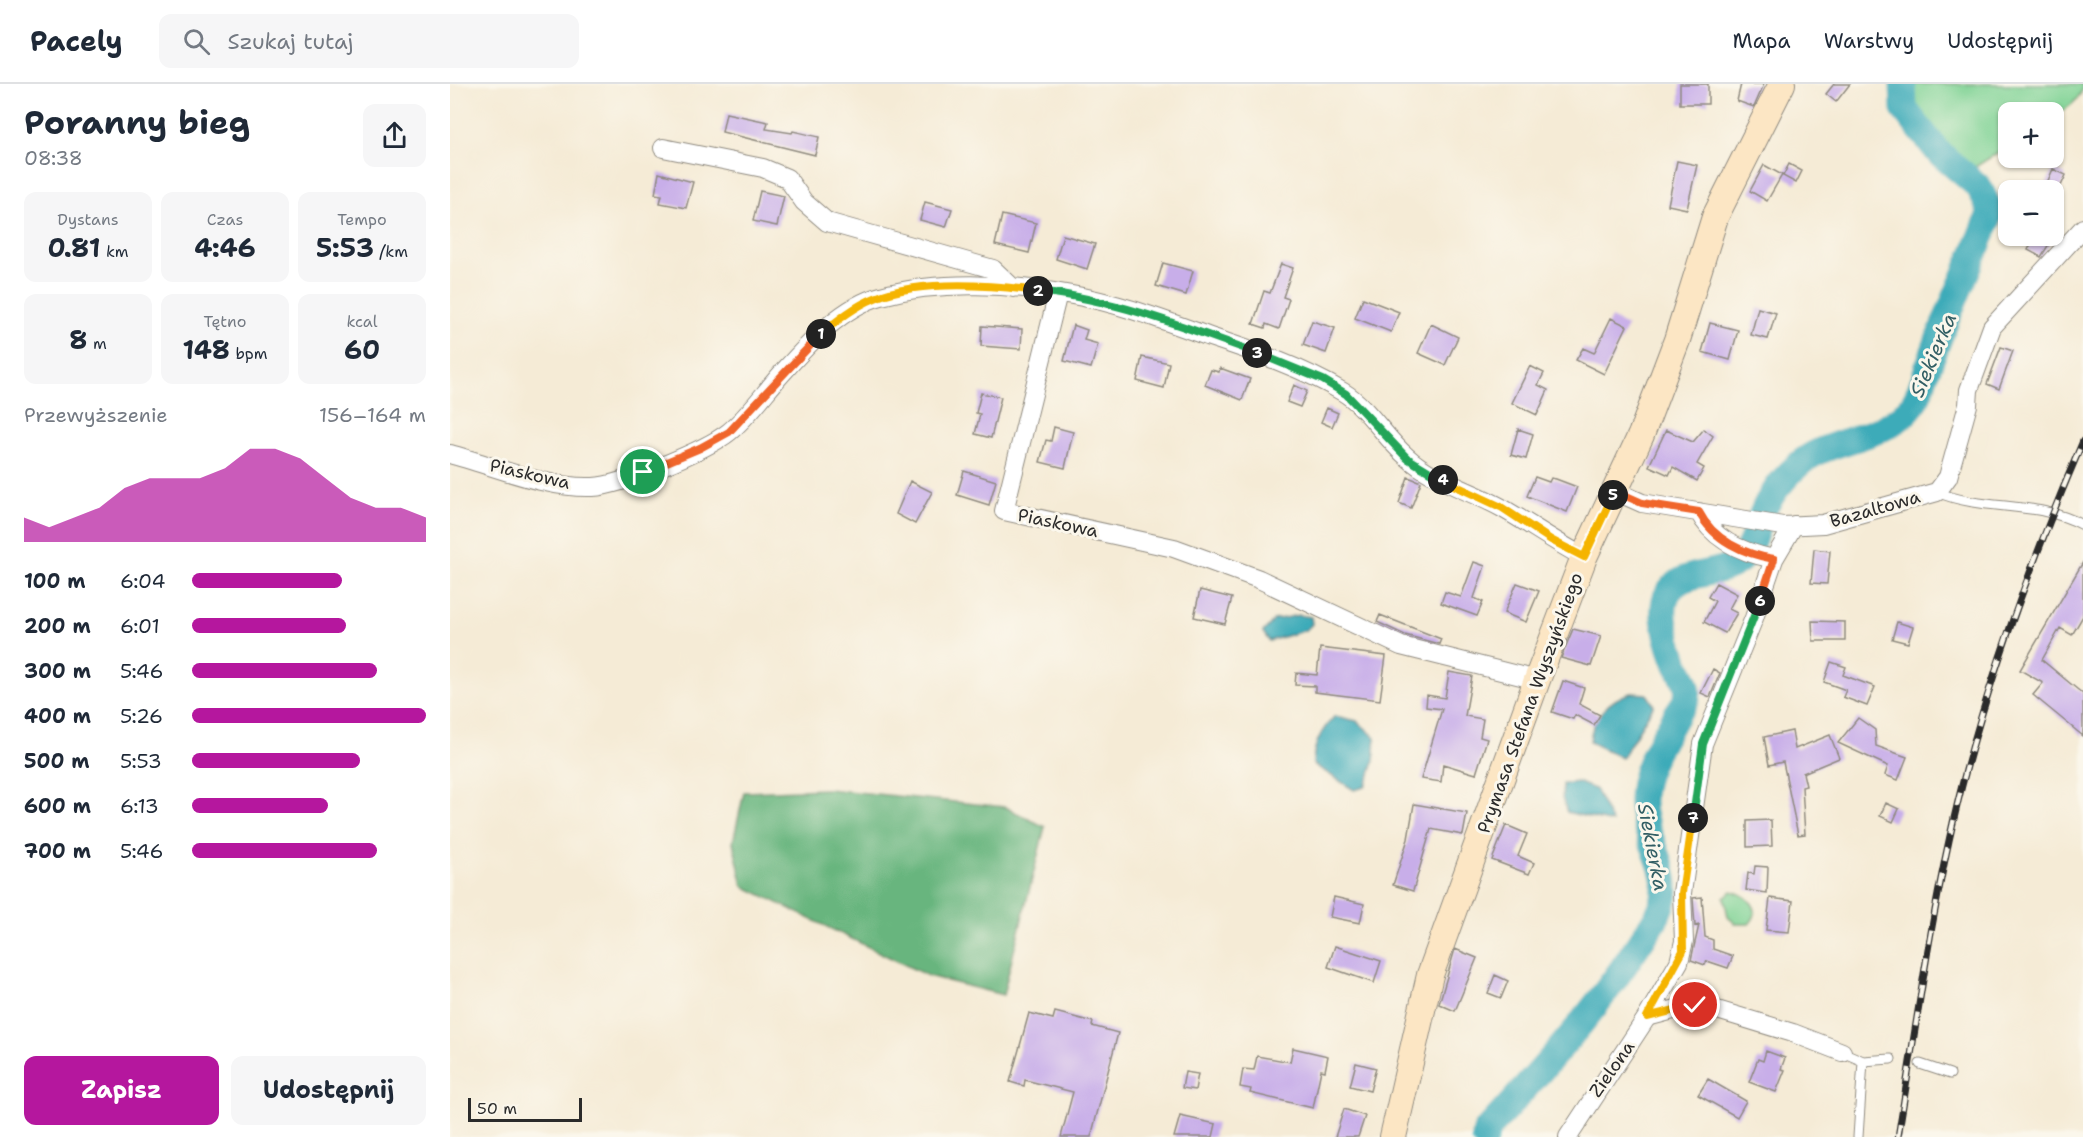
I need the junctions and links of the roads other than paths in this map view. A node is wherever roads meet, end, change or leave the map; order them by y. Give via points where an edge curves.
1 (1782, 84) edge
2 (663, 148) dead end
3 (2083, 228) edge
4 (1013, 288) junction
5 (1058, 293) junction
6 (450, 454) edge
7 (1615, 491) junction
8 (1936, 492) junction
9 (1699, 512) junction
10 (2083, 525) edge
11 (1789, 526) junction
12 (1584, 557) junction
13 (1774, 559) junction
14 (1537, 680) junction
15 (1647, 1017) junction
16 (1842, 1052) joint
17 (1891, 1059) dead end
18 (1863, 1060) junction
19 (1920, 1064) dead end
20 (1950, 1074) dead end
21 (1393, 1137) edge
22 (1568, 1137) edge
23 (1858, 1137) edge

1 - 7 main road, Prymasa Stefana Wyszyńskiego via 1715,217 1679,336
2 - 4 street via 763,168 787,178 804,202 827,222 993,269
3 - 8 street, Bazaltowa via 1992,327 1969,390 1948,477
4 - 5 street, Piaskowa
4 - 6 street, Piaskowa via 931,288 877,297 861,304 820,335 729,432 617,483 593,487 564,484
5 - 12 street, Piaskowa via 1174,324 1323,380 1355,400 1407,458 1501,507
5 - 14 street, Piaskowa via 1004,511 1174,548 1259,579 1401,646
7 - 9 street, Bazaltowa via 1642,503
7 - 12 main road, Prymasa Stefana Wyszyńskiego
8 - 10 lane via 1989,507 2053,512
8 - 11 street, Bazaltowa via 1823,524
9 - 11 street, Bazaltowa
9 - 13 street via 1706,527 1729,543 1755,556
11 - 13 street, Zielona
12 - 14 main road, Prymasa Stefana Wyszyńskiego
13 - 15 street, Zielona via 1703,744 1682,893 1683,951
14 - 21 main road, Prymasa Stefana Wyszyńskiego via 1430,975
15 - 16 street via 1688,1006 1704,1006
15 - 22 street, Zielona
16 - 18 lane
17 - 18 lane
18 - 23 lane
19 - 20 lane

